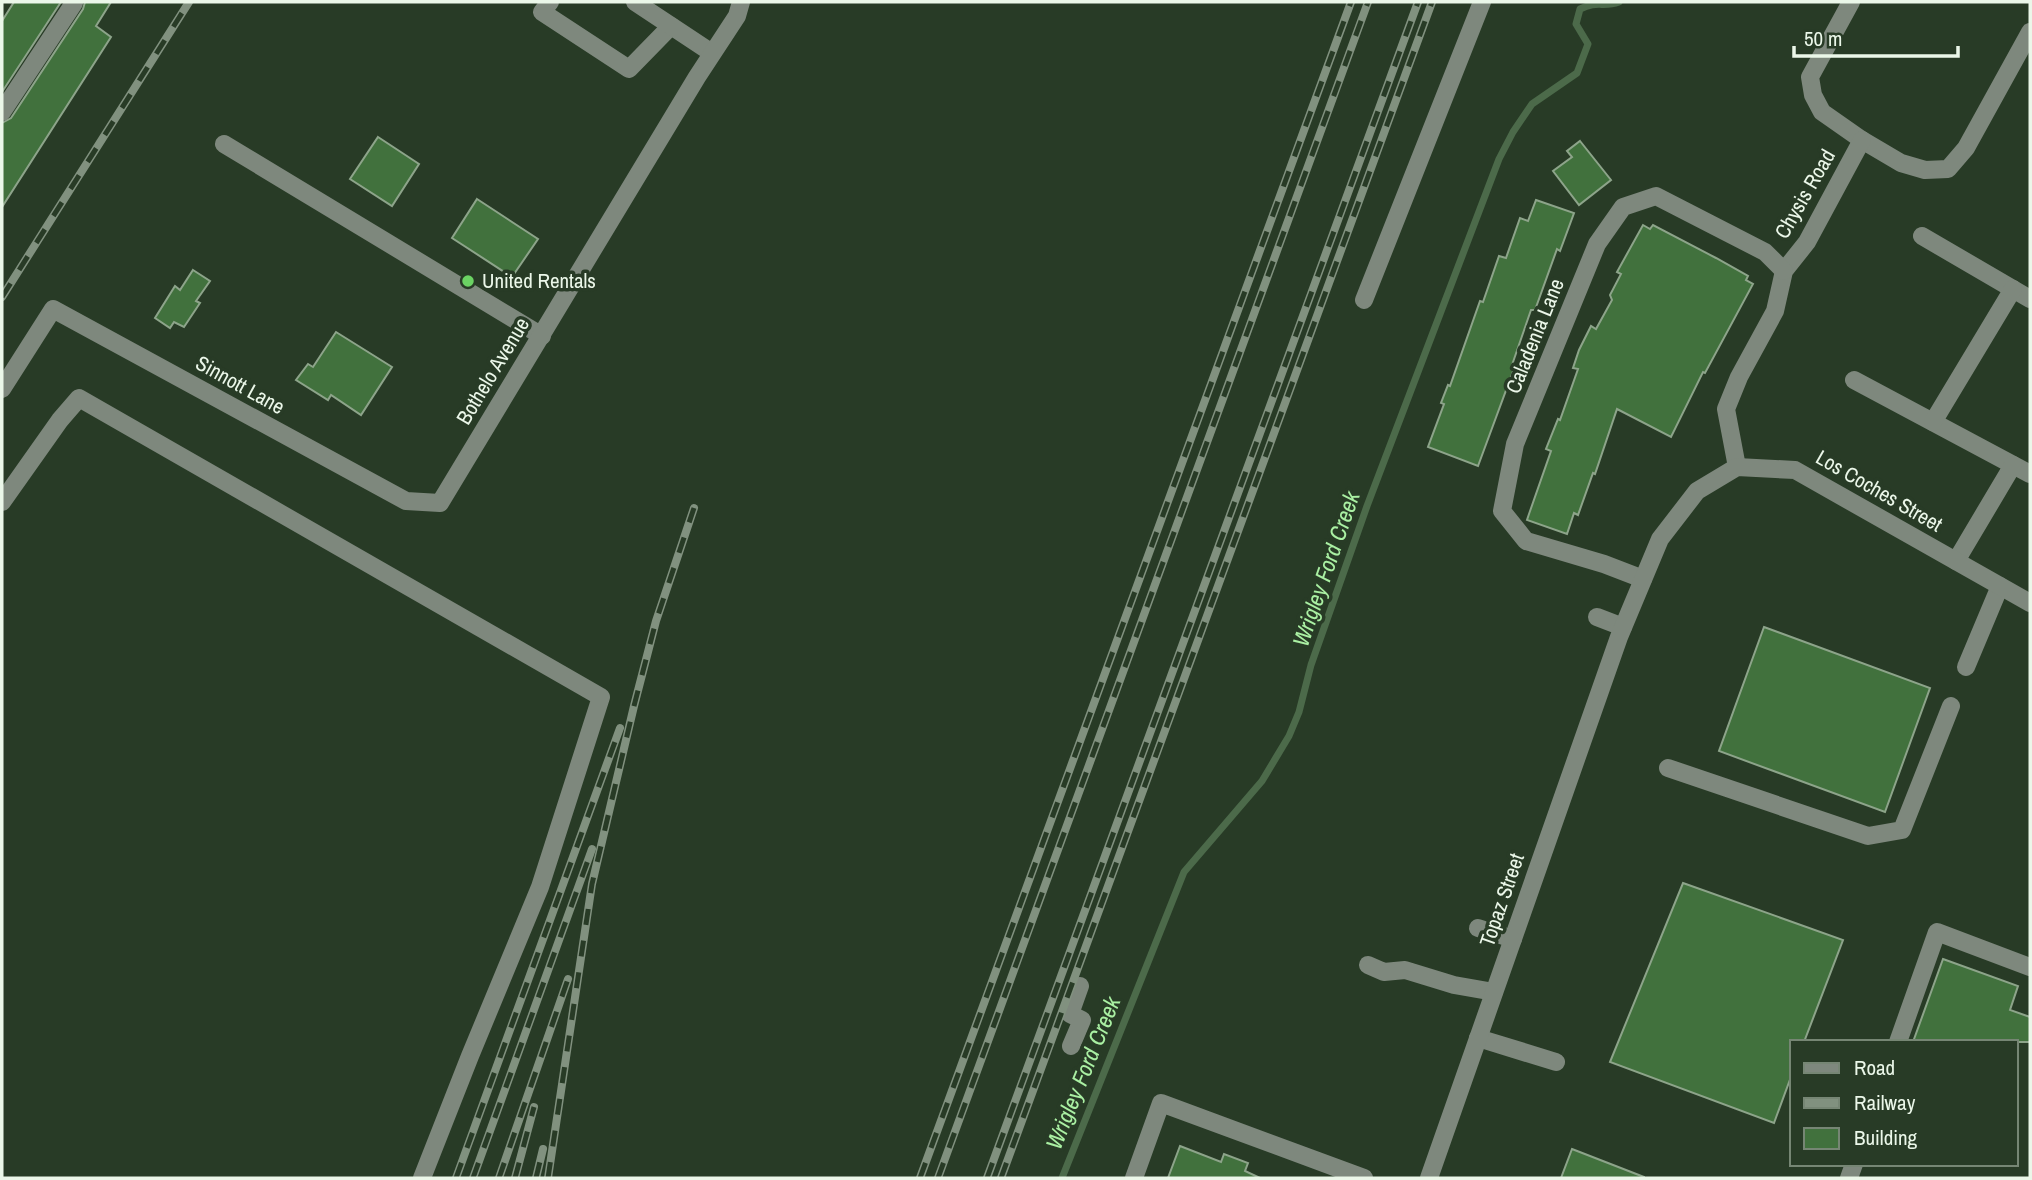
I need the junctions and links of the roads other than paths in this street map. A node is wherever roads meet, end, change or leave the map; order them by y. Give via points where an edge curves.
1 (550, 2) edge
2 (635, 2) edge
3 (741, 2) edge
4 (1851, 2) edge
5 (74, 3) edge
6 (1479, 3) edge
7 (671, 26) junction
8 (2030, 32) edge
9 (712, 53) junction
10 (2, 112) edge
11 (1862, 140) junction
12 (224, 144) dead end
13 (1922, 236) dead end
14 (1784, 271) junction
15 (2024, 293) edge
16 (1364, 300) dead end
17 (542, 336) junction
18 (1854, 380) dead end
19 (2, 389) edge
20 (1933, 422) junction
21 (2013, 465) junction
22 (1737, 467) junction
23 (2030, 474) edge
24 (2, 502) edge
25 (406, 502) joint
26 (1956, 561) junction
27 (1643, 579) junction
28 (2000, 586) junction
29 (2030, 603) edge
30 (1597, 617) dead end
31 (1621, 632) junction
32 (1966, 667) dead end
33 (1951, 706) dead end
34 (1668, 768) dead end
35 (1478, 928) dead end
36 (1513, 939) junction
37 (1368, 965) dead end
38 (2030, 967) edge
39 (1080, 986) dead end
40 (1494, 992) junction
41 (1478, 1038) junction
42 (1899, 1040) edge
43 (1072, 1046) dead end
44 (1556, 1062) dead end
45 (1344, 1175) edge
46 (422, 1178) edge
47 (1134, 1178) edge
48 (1364, 1178) edge
49 (1429, 1178) edge

1 - 7 street via 542,12 629,69
2 - 7 street
3 - 9 street, Bothelo Avenue
4 - 11 street via 1810,77 1812,95 1822,112
5 - 10 street
6 - 16 street
7 - 9 street
8 - 11 street, Chysis Road via 1966,148 1948,169 1925,170 1902,163
9 - 17 street, Bothelo Avenue
11 - 14 street, Chysis Road via 1807,242
12 - 17 street
13 - 15 street
14 - 22 street, Chysis Road via 1775,311 1726,410
14 - 27 street, Caladenia Lane via 1765,252 1656,196 1623,207 1597,244 1516,444 1502,511 1526,541
15 - 20 street
17 - 25 street, Bothelo Avenue via 440,503
18 - 20 street
19 - 25 street, Sinnott Lane via 53,309
20 - 21 street
21 - 23 street
21 - 26 street
22 - 26 street, Los Coches Street via 1795,470
22 - 27 street via 1697,491 1660,539
24 - 46 street via 79,398 601,696 540,887
26 - 28 street, Los Coches Street
27 - 31 street
28 - 29 street, Los Coches Street
28 - 32 street
30 - 31 street
31 - 36 street, Topaz Street
33 - 34 street via 1902,831 1868,836
35 - 36 street
36 - 40 street, Topaz Street
37 - 40 street
38 - 42 street via 1937,932
39 - 43 street via 1070,1014 1083,1020
40 - 41 street, Topaz Street
41 - 44 street
41 - 49 street, Topaz Street
45 - 47 street via 1161,1103
45 - 48 street

